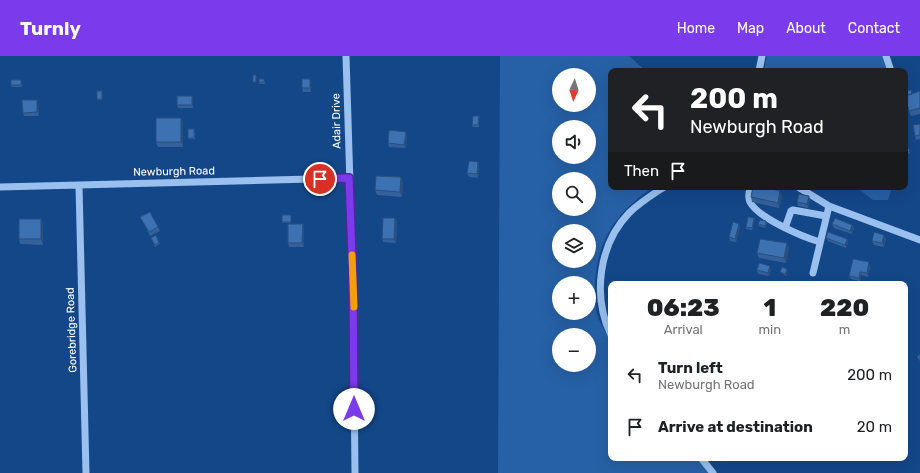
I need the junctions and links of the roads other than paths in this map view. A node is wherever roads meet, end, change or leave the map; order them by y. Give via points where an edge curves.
1 (346, 56) edge
2 (762, 56) edge
3 (886, 56) edge
4 (760, 68) edge
5 (890, 68) edge
6 (349, 178) junction
7 (79, 186) junction
8 (0, 187) edge
9 (660, 190) edge
10 (750, 190) edge
11 (803, 190) edge
12 (829, 206) junction
13 (826, 216) junction
14 (785, 228) junction
15 (920, 240) edge
16 (820, 242) junction
17 (813, 273) dead end
18 (608, 329) edge
19 (703, 461) edge
20 (86, 473) edge
21 (355, 473) edge
22 (713, 473) edge

1 - 6 street, Adair Drive
2 - 4 street
3 - 5 street
6 - 7 street, Newburgh Road
6 - 21 street, Adair Drive
7 - 8 street, Newburgh Road
7 - 20 street, Gorebridge Road
9 - 18 street via 629,213 607,247 601,280 601,308
10 - 14 street via 750,203
11 - 12 street
12 - 13 street
12 - 15 street
13 - 14 street via 793,210
13 - 16 street
14 - 16 street
16 - 17 street
19 - 22 street

